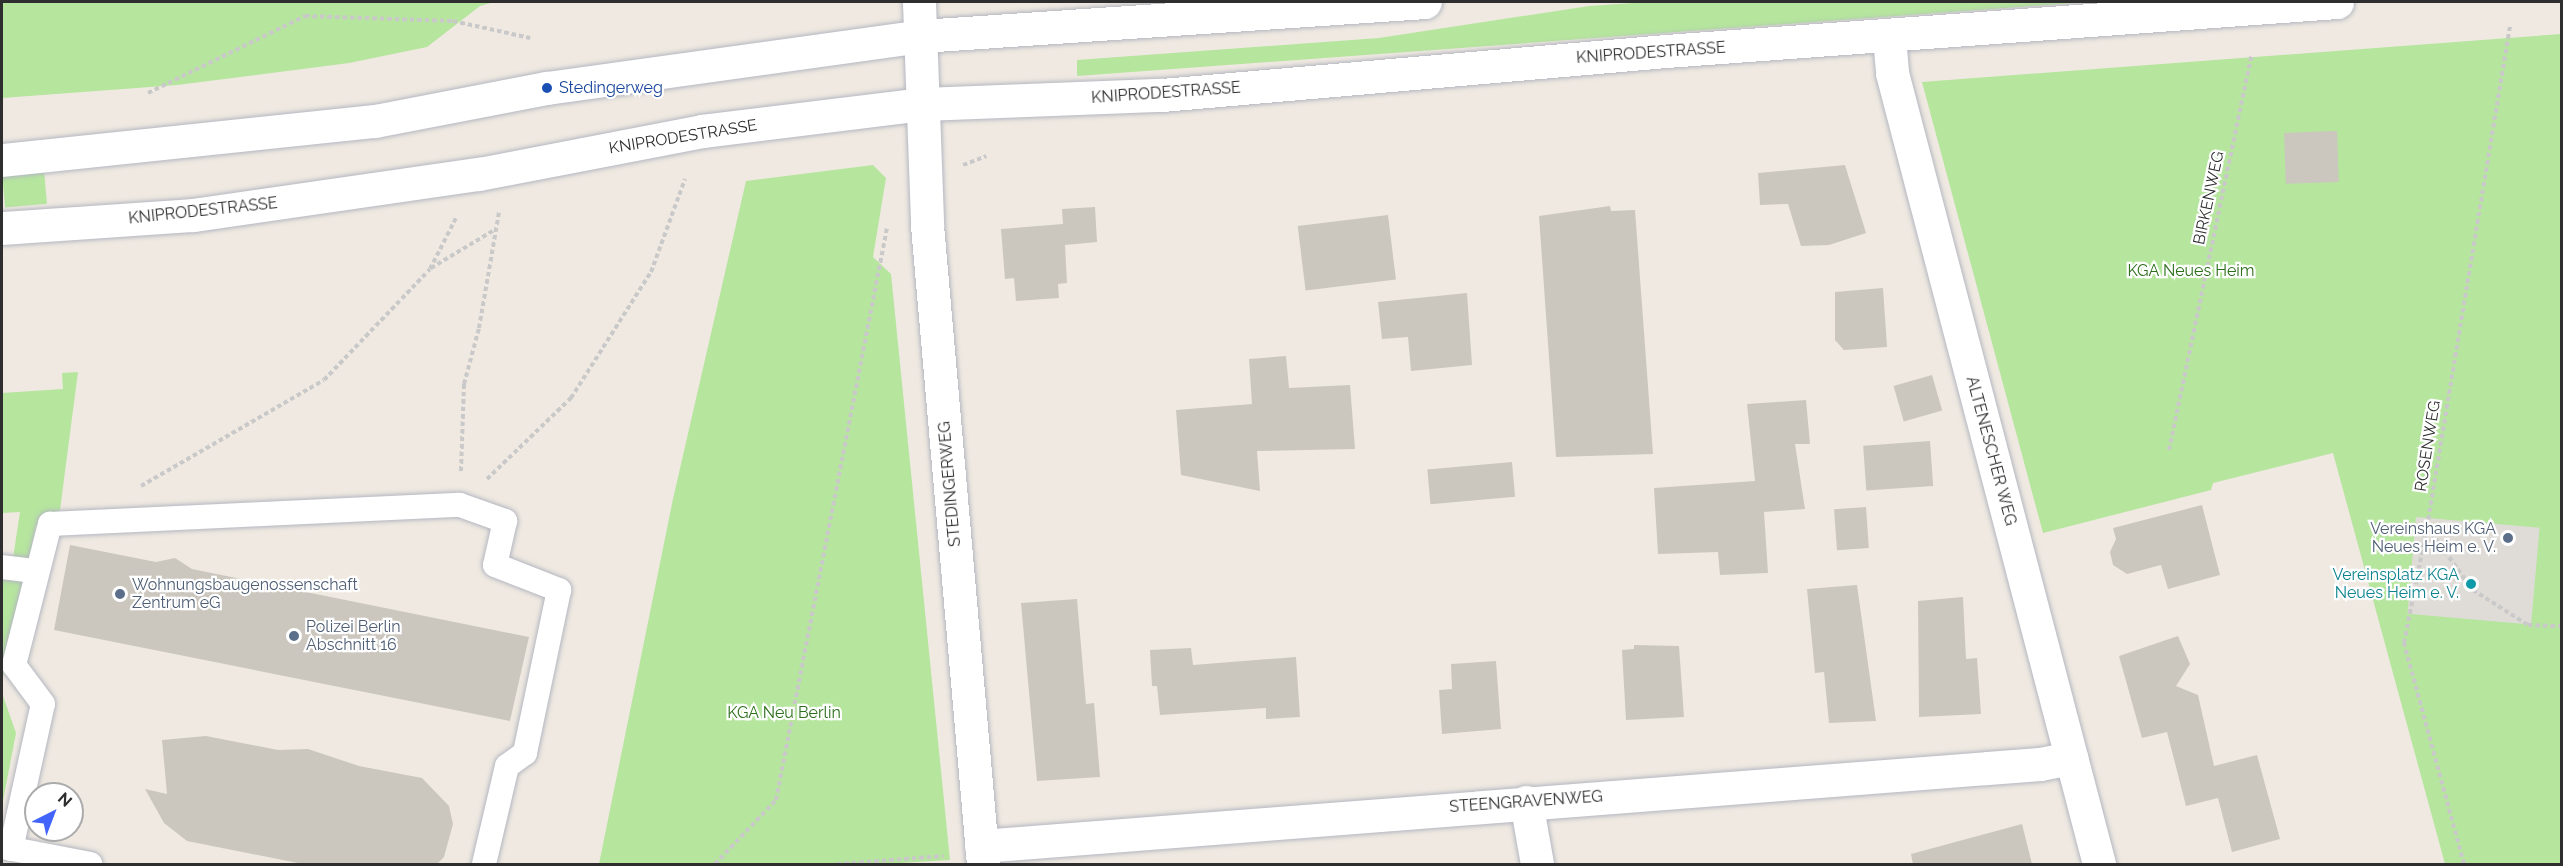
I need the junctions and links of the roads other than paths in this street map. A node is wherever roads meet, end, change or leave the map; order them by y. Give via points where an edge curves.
1 (920, 2) edge
2 (1425, 2) edge
3 (2337, 2) edge
4 (921, 36) junction
5 (1889, 37) junction
6 (923, 104) junction
7 (2, 160) edge
8 (2, 228) edge
9 (2, 567) edge
10 (37, 571) junction
11 (2071, 758) junction
12 (1526, 802) junction
13 (6, 848) edge
14 (982, 854) edge
15 (90, 864) edge
16 (484, 864) edge
17 (1537, 864) edge
18 (2099, 864) edge

1 - 4 main road, STEDINGERWEG
2 - 4 main road
3 - 5 main road, KNIPRODESTRASSE
4 - 6 main road, STEDINGERWEG
4 - 7 main road via 548,88 375,121
5 - 6 main road, KNIPRODESTRASSE via 1666,51 1162,95
5 - 11 main road, ALTENESCHER WEG via 1892,73
6 - 8 main road, KNIPRODESTRASSE via 702,131 479,174 193,215
6 - 14 main road, STEDINGERWEG via 927,225
9 - 10 lane
10 - 13 lane via 14,665 43,704
10 - 16 lane via 50,524 460,505 505,521 495,565 559,590 525,753 507,766
11 - 12 main road, STEENGRAVENWEG via 2040,764
11 - 18 main road, ALTENESCHER WEG
12 - 14 main road, STEENGRAVENWEG
12 - 17 main road
13 - 15 lane

